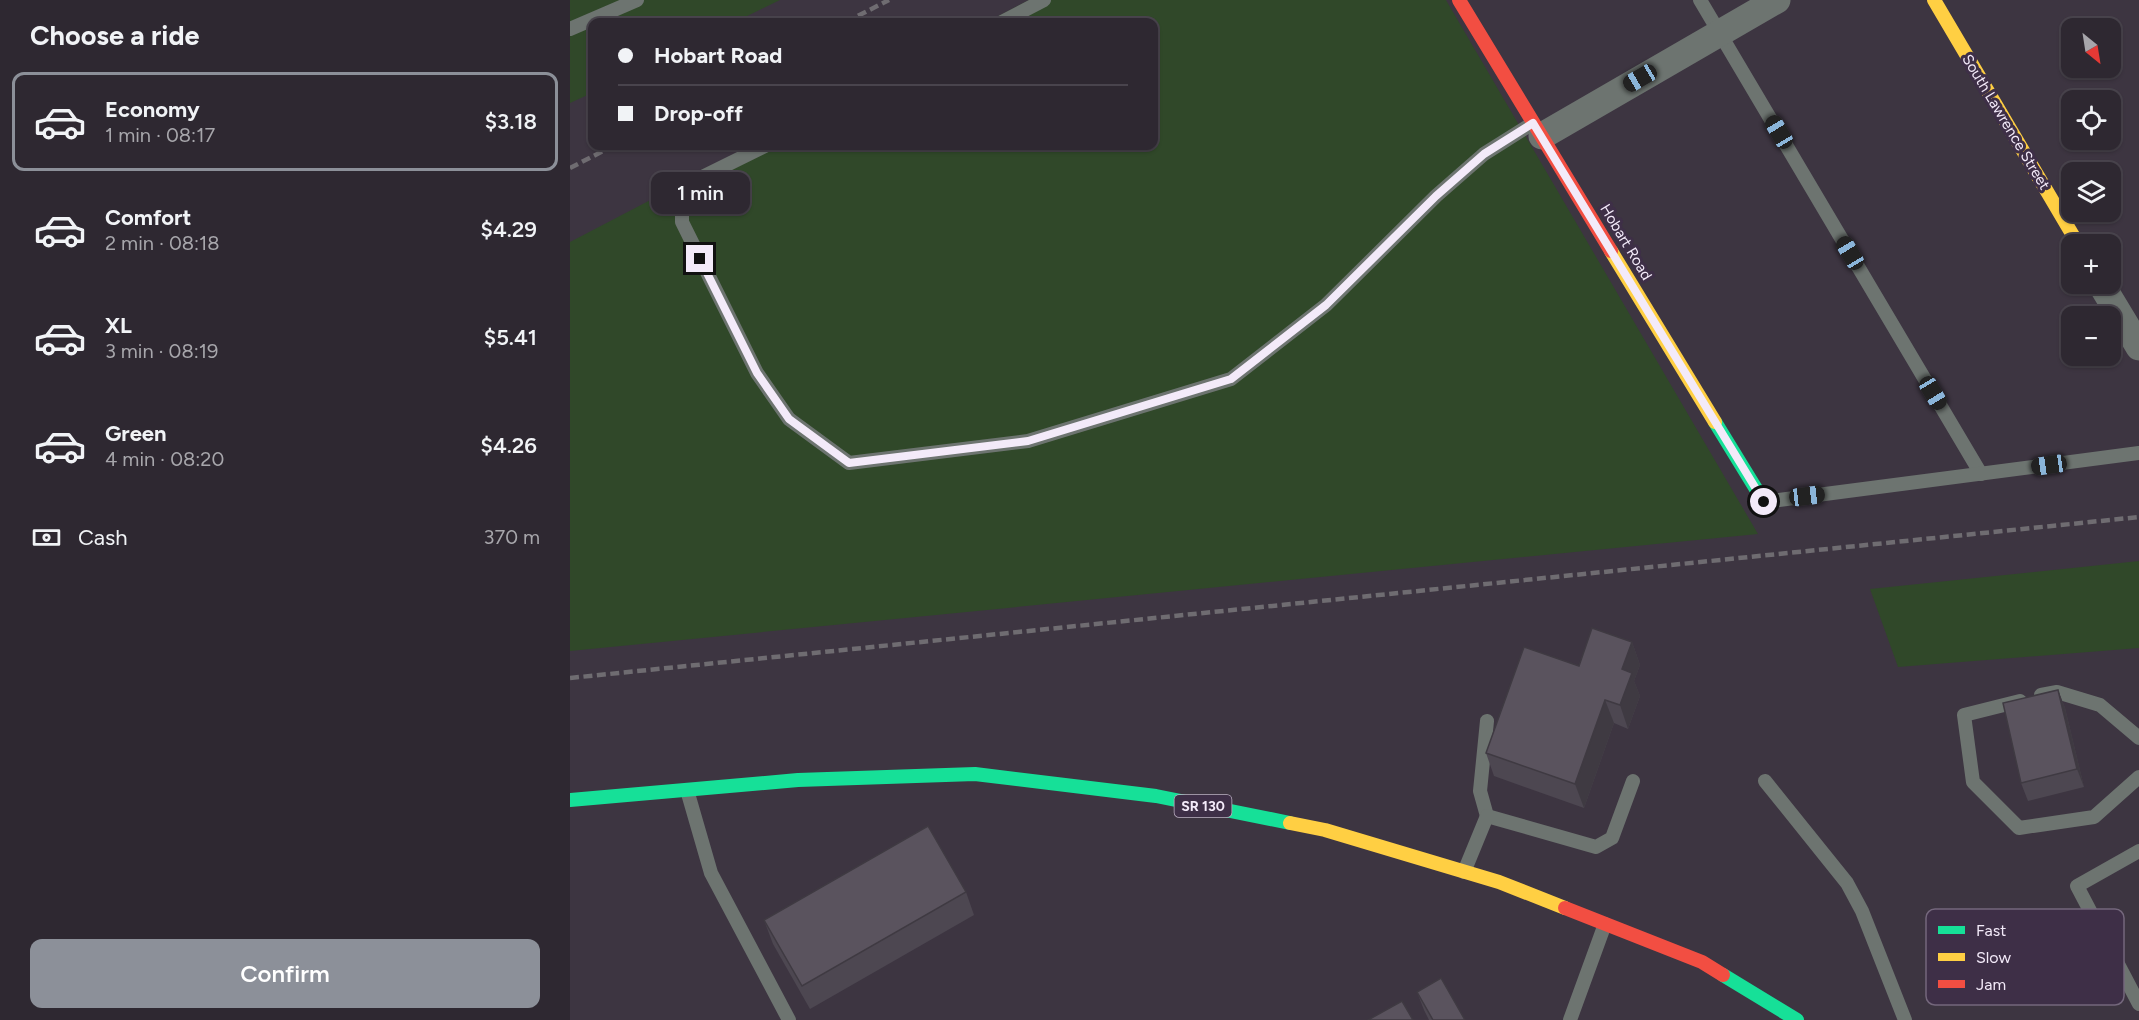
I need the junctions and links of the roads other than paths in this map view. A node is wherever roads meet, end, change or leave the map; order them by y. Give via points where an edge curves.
1 (637, 0) edge
2 (1044, 0) edge
3 (1459, 0) edge
4 (1700, 0) edge
5 (1777, 0) edge
6 (1934, 0) edge
7 (595, 18) edge
8 (1010, 18) edge
9 (588, 21) edge
10 (570, 29) edge
11 (1719, 32) junction
12 (1538, 129) junction
13 (757, 150) edge
14 (2072, 234) edge
15 (2107, 294) edge
16 (2139, 347) edge
17 (2139, 453) edge
18 (1981, 474) junction
19 (1764, 502) joint
20 (1487, 722) dead end
21 (2139, 738) edge
22 (2139, 777) edge
23 (1633, 781) dead end
24 (1765, 781) dead end
25 (687, 790) junction
26 (570, 800) edge
27 (1487, 816) junction
28 (2139, 851) edge
29 (1464, 872) junction
30 (2089, 909) edge
31 (1605, 924) junction
32 (2124, 975) edge
33 (2139, 1004) edge
34 (789, 1020) edge
35 (1570, 1020) edge
36 (1797, 1020) edge
37 (1905, 1020) edge

1 - 7 lane
2 - 8 lane
3 - 12 main road, Hobart Road
4 - 11 lane
5 - 11 street
6 - 14 main road, South Lawrence Street
9 - 10 lane
11 - 12 street
11 - 18 lane
12 - 13 lane via 1484,154 1326,305 1231,379 1028,441 849,463 789,419 757,373 682,222 682,187
12 - 19 main road, Hobart Road
15 - 16 street
17 - 18 lane
18 - 19 lane
20 - 27 lane via 1480,791
21 - 22 lane via 2100,705 2057,692 1964,715 1973,782 2019,828 2094,817
23 - 27 lane via 1612,838 1596,847
24 - 37 lane via 1846,883 1862,911
25 - 26 main road, SR 130
25 - 29 main road, SR 130 via 798,780 975,774 1156,796 1246,814 1324,830
25 - 34 lane via 711,873
27 - 29 lane
28 - 30 lane via 2077,886
29 - 31 main road, SR 130
31 - 35 lane
31 - 36 main road, SR 130 via 1702,962
32 - 33 lane

